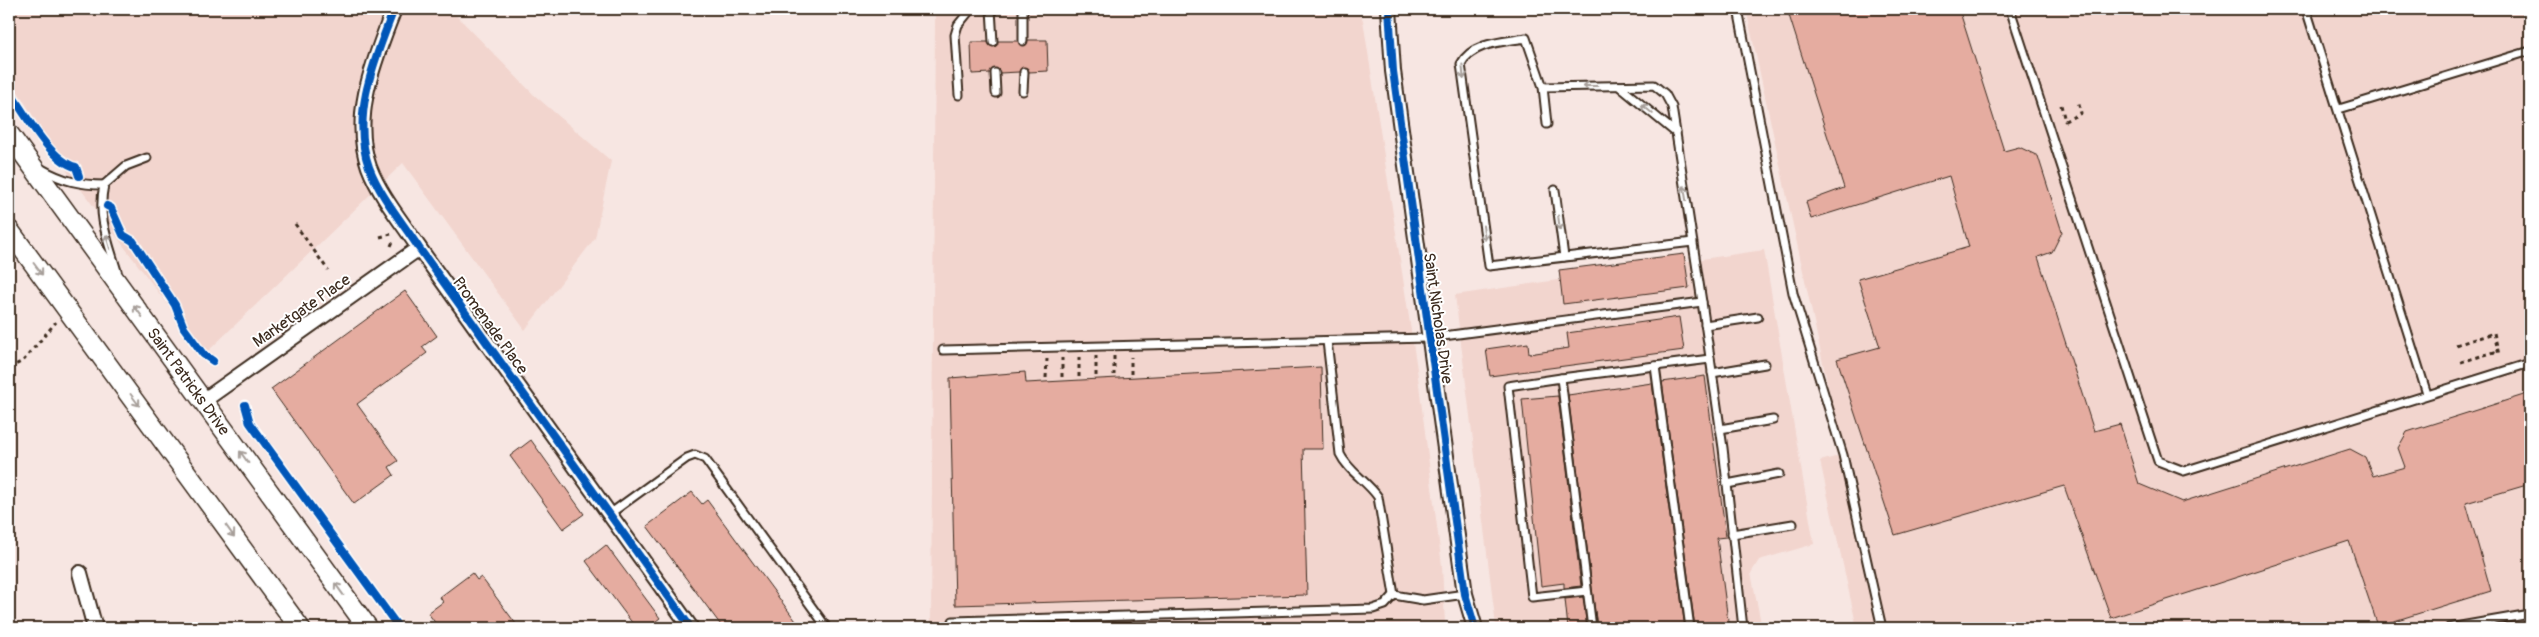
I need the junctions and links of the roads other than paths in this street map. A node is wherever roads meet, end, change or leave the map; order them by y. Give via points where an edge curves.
1 (394, 9) edge
2 (971, 9) edge
3 (991, 9) edge
4 (1023, 9) edge
5 (1389, 9) edge
6 (1738, 9) edge
7 (2010, 9) edge
8 (2306, 9) edge
9 (1023, 41) dead end
10 (993, 42) dead end
11 (2530, 51) edge
12 (1024, 72) dead end
13 (995, 73) dead end
14 (1542, 86) junction
15 (1620, 86) junction
16 (1024, 91) dead end
17 (996, 93) dead end
18 (959, 95) dead end
19 (2339, 109) junction
20 (1547, 124) dead end
21 (1676, 133) junction
22 (9, 134) edge
23 (147, 158) dead end
24 (29, 162) junction
25 (104, 185) junction
26 (1555, 190) dead end
27 (9, 230) edge
28 (1693, 242) junction
29 (420, 248) junction
30 (1564, 257) junction
31 (122, 288) junction
32 (1702, 302) junction
33 (1758, 316) dead end
34 (1705, 326) junction
35 (1428, 338) junction
36 (1327, 341) junction
37 (943, 350) dead end
38 (1710, 359) junction
39 (2530, 363) edge
40 (1765, 364) dead end
41 (1654, 366) junction
42 (1712, 373) junction
43 (1561, 378) junction
44 (2427, 394) junction
45 (204, 402) junction
46 (1773, 420) dead end
47 (1720, 429) junction
48 (1779, 474) dead end
49 (1727, 484) junction
50 (611, 513) junction
51 (1793, 524) dead end
52 (1732, 534) junction
53 (80, 573) dead end
54 (1587, 591) junction
55 (1465, 594) junction
56 (1394, 595) junction
57 (2530, 614) edge
58 (953, 621) dead end
59 (95, 628) edge
60 (300, 628) edge
61 (368, 628) edge
62 (691, 628) edge
63 (828, 628) edge
64 (1475, 628) edge
65 (1592, 628) edge
66 (1690, 628) edge
67 (1743, 628) edge
68 (1882, 628) edge
69 (2449, 628) edge

1 - 29 street, Promenade Place via 370,73 363,131 369,167
2 - 18 lane via 958,25 955,35
3 - 10 lane
4 - 9 lane
5 - 35 street, Saint Nicholas Drive via 1393,71
6 - 68 lane via 1793,292 1843,455
7 - 44 lane via 2158,461 2184,471
8 - 19 lane
11 - 19 lane
12 - 16 lane
13 - 17 lane
15 -> 14 lane
14 - 20 lane
14 -> 30 lane via 1526,38 1479,47 1466,55 1461,64 1489,266
21 -> 15 lane
15 - 21 lane via 1654,86 1665,94 1672,107
19 - 44 lane
28 -> 21 lane
22 - 24 main road, Saint Patricks Drive
23 - 25 lane via 126,166
24 - 25 lane via 61,180 81,185
24 - 31 main road, Saint Patricks Drive
31 -> 25 lane via 103,226 100,203
26 -> 30 lane
27 -> 60 main road
28 - 30 lane
28 - 32 lane
29 - 45 street, Marketgate Place
29 - 50 street, Promenade Place
45 -> 31 main road, Saint Patricks Drive
32 - 34 lane
32 - 35 lane
33 - 34 lane
34 - 38 lane
35 - 36 lane
35 - 55 street, Saint Nicholas Drive
36 - 37 lane
36 - 56 lane via 1340,454 1344,463 1371,486 1378,497
38 - 41 lane
38 - 42 lane
39 - 44 lane
40 - 42 lane
41 - 43 lane
41 - 66 lane
42 - 47 lane
43 - 54 lane
43 - 54 lane via 1508,386 1532,597
61 -> 45 main road, Saint Patricks Drive
46 - 47 lane
47 - 49 lane
48 - 49 lane
49 - 52 lane
50 - 62 street, Promenade Place
50 - 63 lane via 687,458 695,455 705,459
51 - 52 lane
52 - 67 lane
53 - 59 street
54 - 65 lane
55 - 56 lane via 1423,600
55 - 64 street, Saint Nicholas Drive
56 - 58 lane via 1385,605 1373,609
57 - 69 lane

